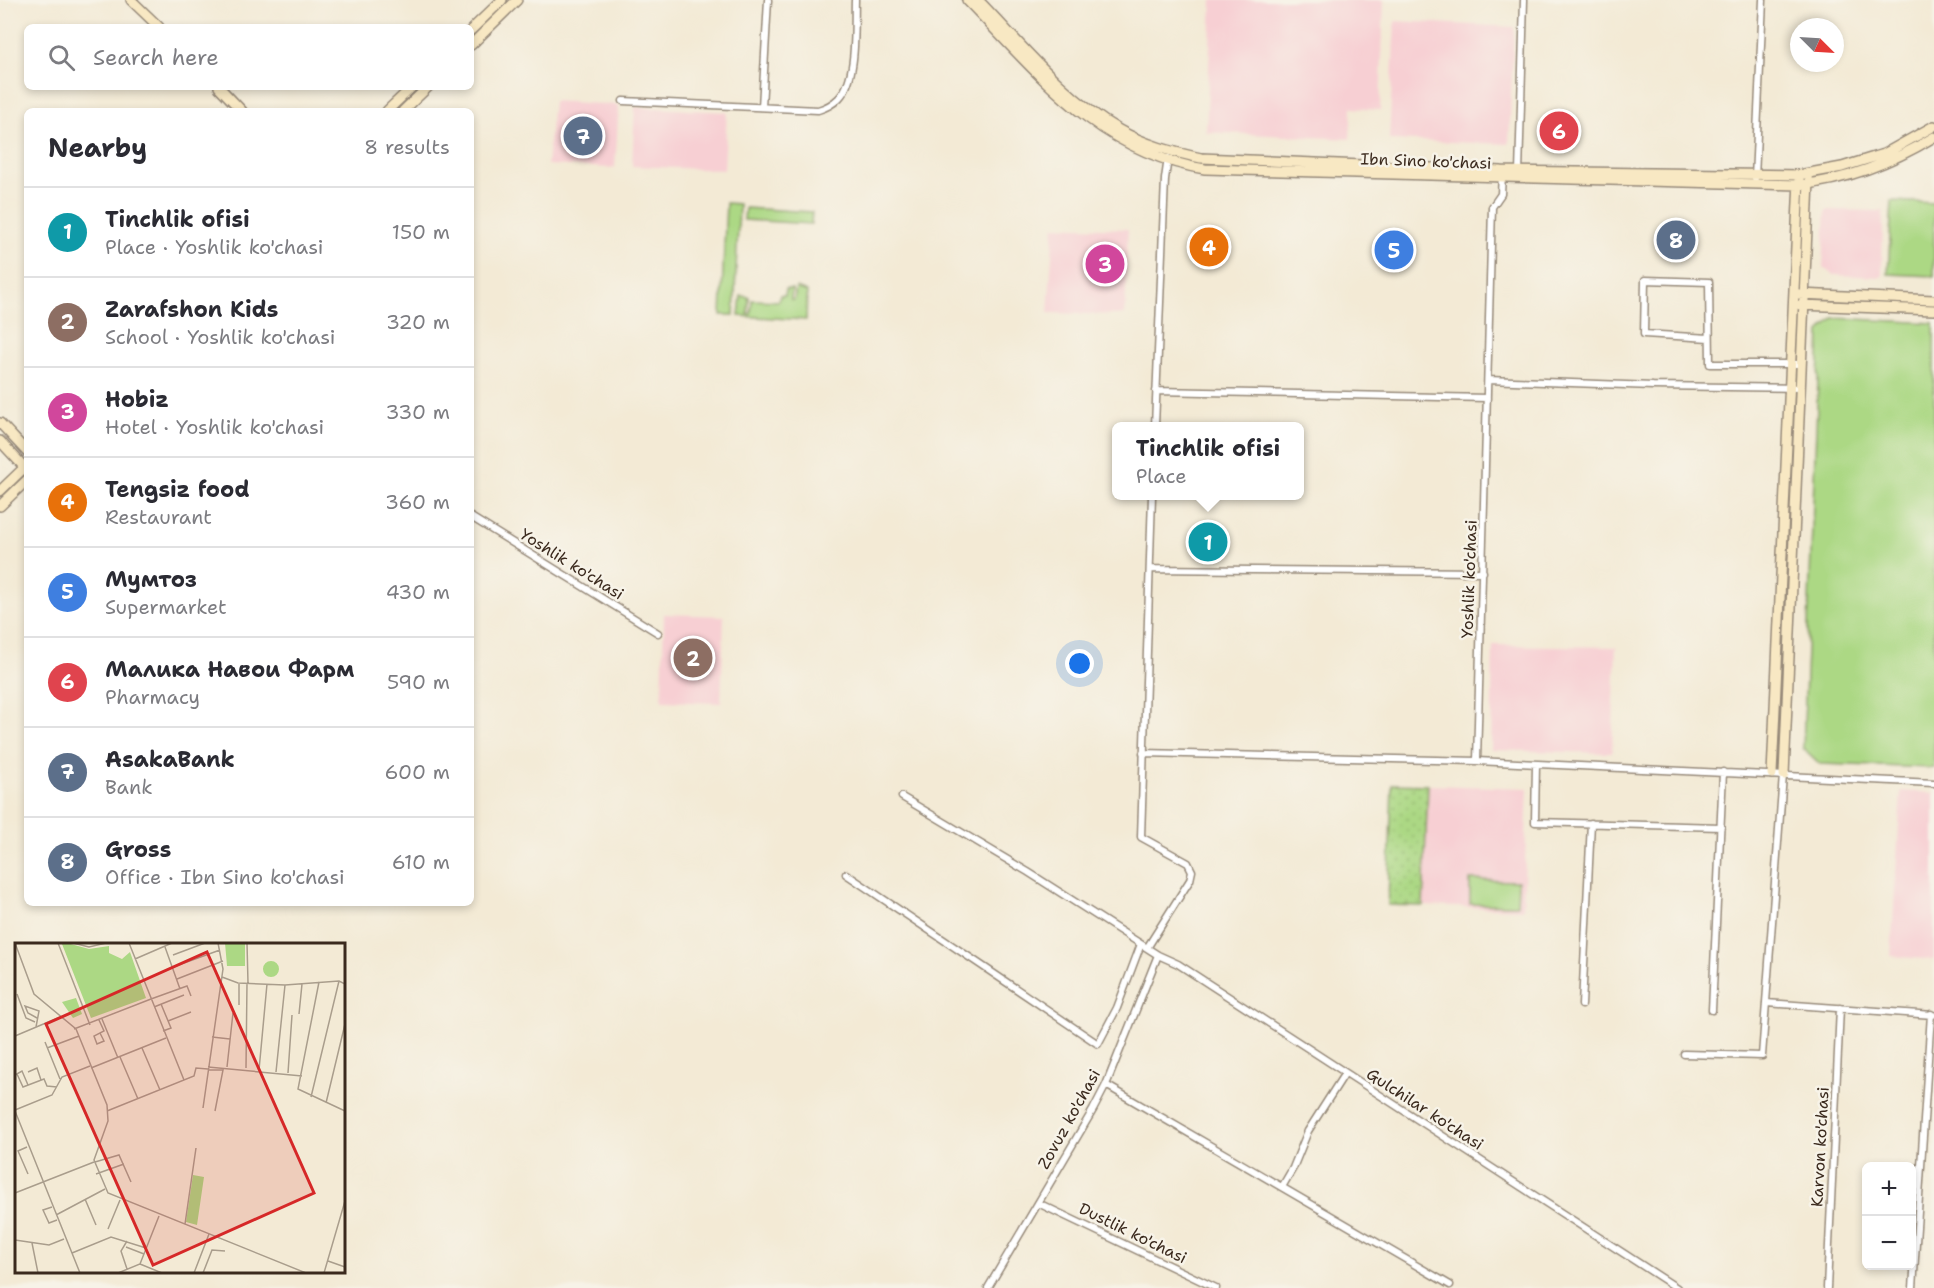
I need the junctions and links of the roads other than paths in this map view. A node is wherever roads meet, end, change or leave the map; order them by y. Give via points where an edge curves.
1 (502, 0) edge
2 (517, 0) edge
3 (768, 0) edge
4 (855, 0) edge
5 (967, 0) edge
6 (978, 0) edge
7 (1524, 0) edge
8 (1763, 0) edge
9 (135, 2) edge
10 (156, 24) edge
11 (474, 27) edge
12 (474, 42) edge
13 (222, 90) edge
14 (409, 90) edge
15 (425, 90) edge
16 (623, 101) dead end
17 (762, 107) junction
18 (239, 108) edge
19 (390, 108) edge
20 (406, 108) edge
21 (1934, 126) edge
22 (1934, 137) edge
23 (1169, 157) junction
24 (1502, 174) junction
25 (1519, 174) junction
26 (1804, 179) junction
27 (1755, 180) junction
28 (1800, 294) junction
29 (1934, 300) edge
30 (1800, 305) junction
31 (1934, 310) edge
32 (1709, 338) junction
33 (1797, 364) junction
34 (1488, 380) junction
35 (1796, 388) junction
36 (1156, 391) junction
37 (1487, 398) junction
38 (1155, 422) edge
39 (0, 423) edge
40 (0, 441) edge
41 (22, 443) edge
42 (10, 451) junction
43 (24, 465) edge
44 (24, 469) edge
45 (12, 480) junction
46 (24, 483) edge
47 (0, 491) edge
48 (1152, 500) edge
49 (0, 506) edge
50 (474, 519) edge
51 (1150, 569) junction
52 (1483, 572) junction
53 (658, 633) dead end
54 (1143, 753) junction
55 (1477, 761) junction
56 (1536, 764) junction
57 (1723, 772) junction
58 (1780, 774) junction
59 (1934, 783) edge
60 (902, 797) dead end
61 (1591, 823) junction
62 (1721, 827) junction
63 (846, 874) dead end
64 (1144, 946) junction
65 (1158, 955) junction
66 (1766, 1003) junction
67 (1582, 1005) dead end
68 (1840, 1008) junction
69 (1712, 1010) dead end
70 (1932, 1015) edge
71 (1932, 1044) edge
72 (1684, 1054) dead end
73 (1345, 1073) junction
74 (1106, 1085) junction
75 (1282, 1187) junction
76 (1038, 1203) junction
77 (1450, 1285) dead end
78 (989, 1288) edge
79 (1216, 1288) edge
80 (1677, 1288) edge
81 (1827, 1288) edge
82 (1913, 1288) edge

1 - 11 main road
2 - 12 main road
3 - 17 street
4 - 17 street via 852,62 840,98 818,110
5 - 23 main road via 1081,113 1111,135
6 - 23 main road via 1066,91 1120,131
7 - 25 street
8 - 27 street
9 - 10 main road
13 - 18 main road
14 - 19 main road
15 - 20 main road
16 - 17 street
21 - 26 main road via 1884,154
22 - 26 main road via 1875,168
23 - 24 main road
23 - 36 street
24 - 25 main road
24 - 34 street, Yoshlik ko'chasi via 1501,194 1492,207
25 - 27 main road
26 - 27 main road
26 - 28 main road
28 - 29 main road
28 - 30 main road
30 - 31 main road
30 - 33 main road
32 - 32 street via 1709,282 1645,280 1644,334
32 - 33 street via 1710,364
33 - 35 main road
34 - 35 street
34 - 37 street, Yoshlik ko'chasi
35 - 58 main road via 1779,593
36 - 37 street
36 - 38 street
37 - 52 street, Yoshlik ko'chasi
39 - 41 main road
40 - 42 main road
42 - 43 main road
42 - 45 main road via 14,462
44 - 45 main road
45 - 47 main road
46 - 49 main road
48 - 51 street
50 - 53 street, Yoshlik ko'chasi
51 - 52 street
51 - 54 street
52 - 55 street, Yoshlik ko'chasi
54 - 55 street
54 - 64 street via 1141,837 1188,863 1192,871 1190,880
55 - 56 street
56 - 57 street
56 - 61 street via 1535,822
57 - 58 street
57 - 62 street
58 - 59 street
58 - 66 street
60 - 64 street, Gulchilar ko'chasi
61 - 62 street
61 - 67 street
62 - 69 street
63 - 64 street via 1098,1044
64 - 65 street, Gulchilar ko'chasi
65 - 73 street, Gulchilar ko'chasi via 1178,964
65 - 74 street, Zovuz ko'chasi
66 - 68 street
66 - 72 street via 1762,1056
68 - 70 street
68 - 81 street, Karvon ko'chasi
70 - 71 street
71 - 82 street
73 - 75 street via 1308,1131
73 - 80 street, Gulchilar ko'chasi
74 - 75 street
74 - 76 street, Zovuz ko'chasi
75 - 77 street
76 - 78 street, Zovuz ko'chasi
76 - 79 street, Dustlik ko'chasi

